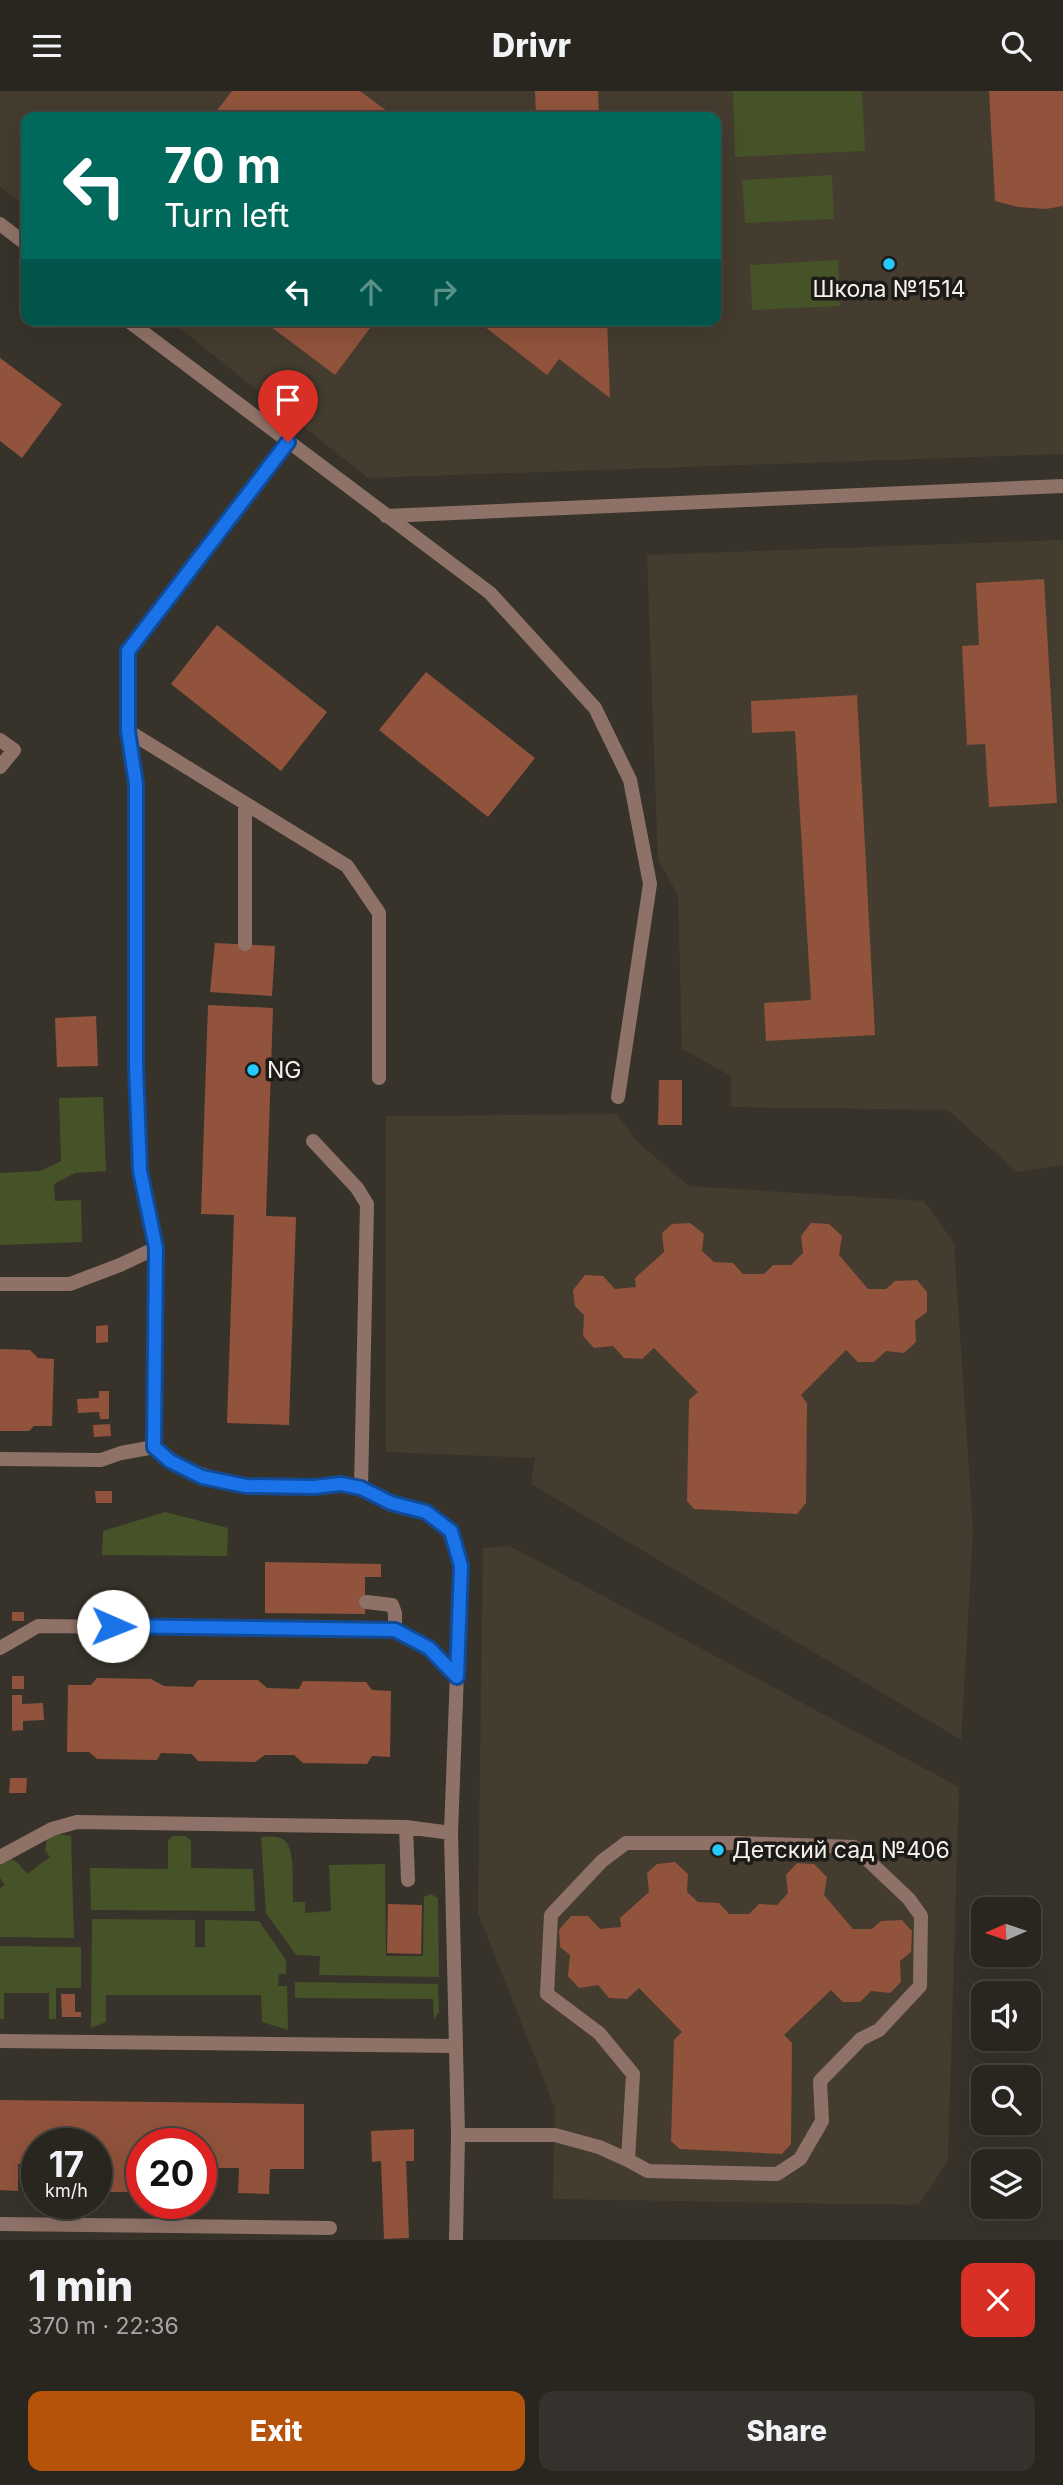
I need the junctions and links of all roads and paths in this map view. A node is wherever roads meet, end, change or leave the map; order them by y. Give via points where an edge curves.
1 (0, 224) edge
2 (21, 240) edge
3 (135, 326) edge
4 (288, 442) junction
5 (1063, 486) edge
6 (386, 516) junction
7 (128, 731) junction
8 (0, 740) edge
9 (0, 767) edge
10 (245, 803) junction
11 (245, 944) dead end
12 (379, 1078) dead end
13 (618, 1097) dead end
14 (313, 1141) dead end
15 (156, 1248) junction
16 (0, 1284) edge
17 (154, 1447) junction
18 (0, 1459) edge
19 (361, 1488) junction
20 (366, 1602) dead end
21 (395, 1630) junction
22 (0, 1648) edge
23 (457, 1677) junction
24 (406, 1827) junction
25 (451, 1833) junction
26 (0, 1857) edge
27 (408, 1880) dead end
28 (0, 2041) edge
29 (455, 2046) junction
30 (458, 2135) junction
31 (628, 2161) junction
32 (0, 2224) edge
33 (330, 2228) dead end
34 (456, 2240) edge

1 - 2 lane
3 - 4 lane
4 - 6 lane
4 - 7 lane via 128,651
5 - 6 lane
6 - 13 lane via 491,593 595,708 630,780 650,884
7 - 10 lane
7 - 15 lane via 136,784 140,1171
8 - 9 lane via 14,750
10 - 11 lane
10 - 12 lane via 347,866 379,913
14 - 19 lane via 367,1204
15 - 16 lane via 70,1284
15 - 17 lane
17 - 18 lane via 101,1459
17 - 19 lane via 202,1477 246,1486 341,1484
19 - 23 lane via 391,1503 426,1512 451,1531 461,1566
20 - 21 lane via 392,1605
21 - 22 lane via 38,1626
21 - 23 lane via 429,1648
23 - 25 lane
24 - 25 lane
24 - 26 lane via 77,1822 52,1829
24 - 27 lane
25 - 29 lane
28 - 29 lane
29 - 30 lane
30 - 31 lane via 555,2135
30 - 34 lane
31 - 31 lane via 648,2171 778,2174 800,2159 822,2120 820,2081 861,2039 879,2030 920,1986 921,1916 854,1847 626,1843 602,1861 551,1915 547,1994 599,2033 634,2074
32 - 33 lane

